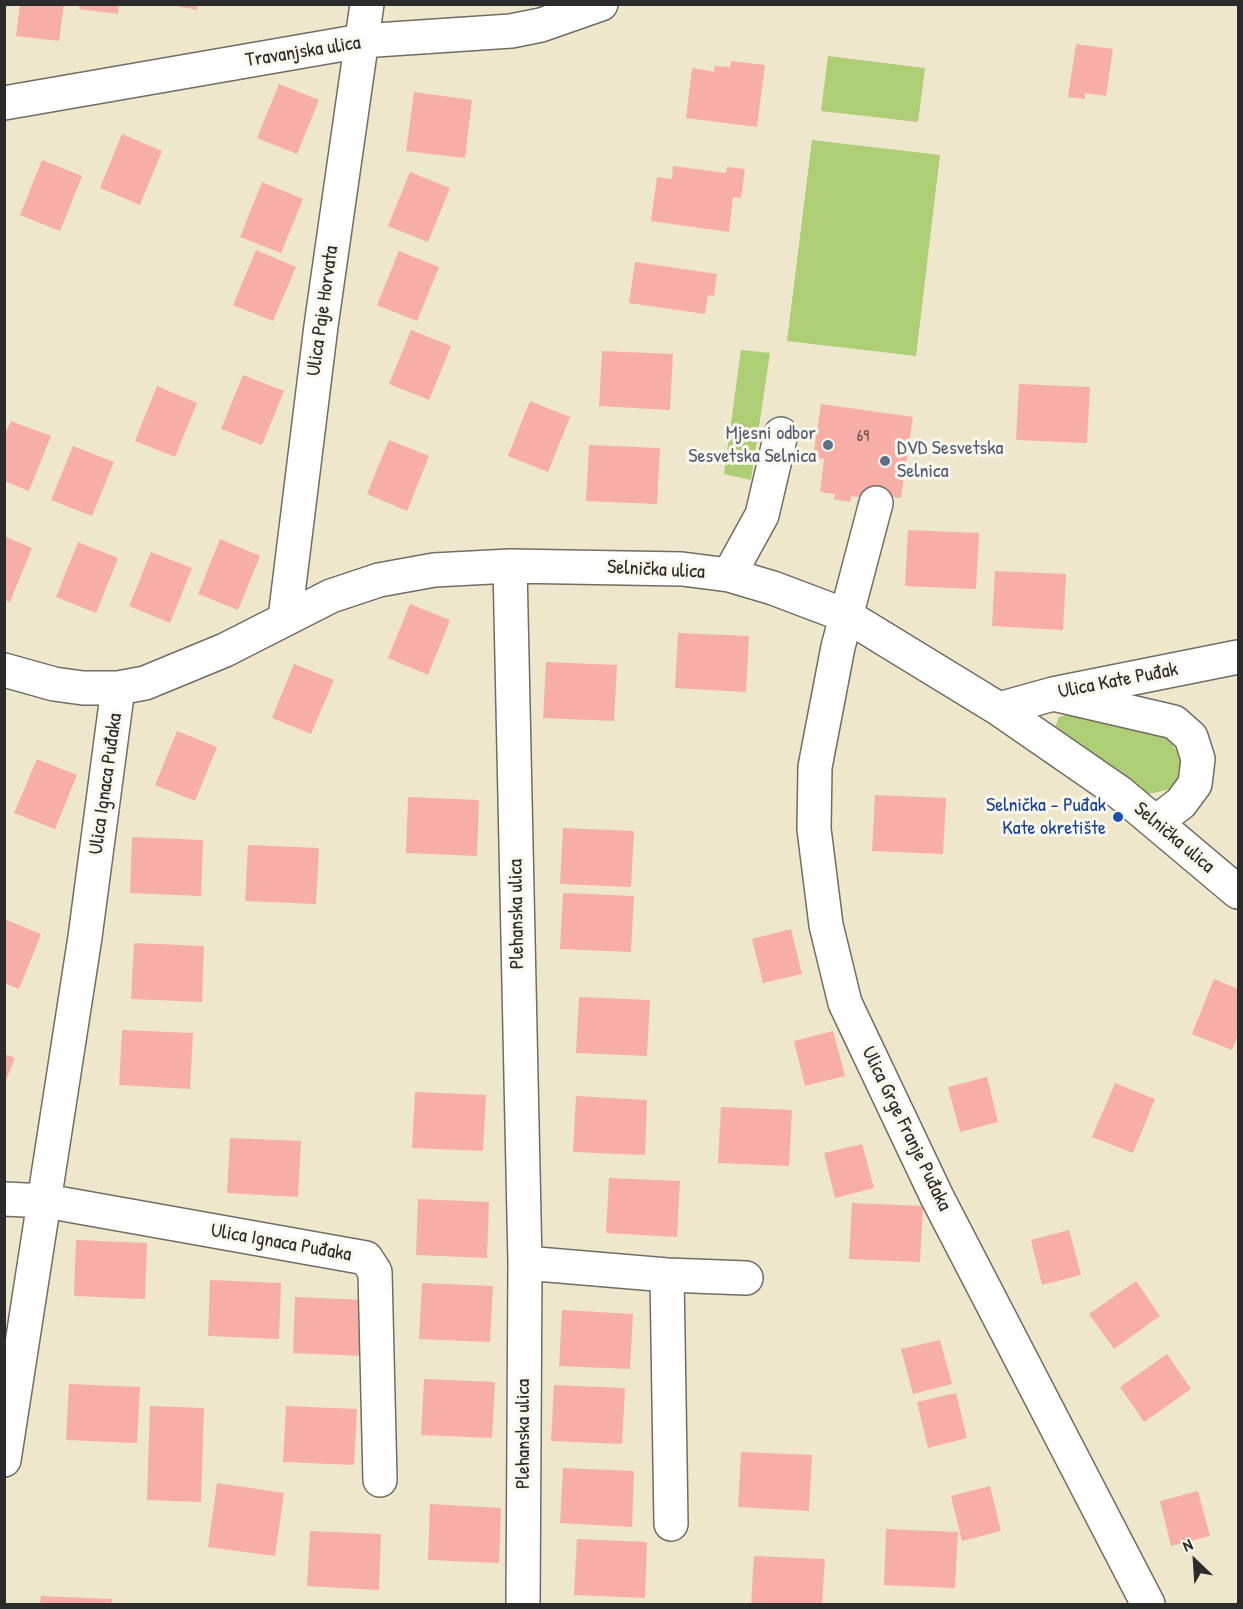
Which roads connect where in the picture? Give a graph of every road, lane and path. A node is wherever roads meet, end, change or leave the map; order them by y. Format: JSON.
{"nodes":[{"id":1,"x":367,"y":4,"type":"edge"},
{"id":2,"x":601,"y":4,"type":"edge"},
{"id":3,"x":361,"y":41,"type":"junction"},
{"id":4,"x":4,"y":103,"type":"edge"},
{"id":5,"x":781,"y":434,"type":"dead end"},
{"id":6,"x":876,"y":503,"type":"dead end"},
{"id":7,"x":510,"y":566,"type":"junction"},
{"id":8,"x":729,"y":575,"type":"junction"},
{"id":9,"x":847,"y":615,"type":"junction"},
{"id":10,"x":285,"y":618,"type":"junction"},
{"id":11,"x":1239,"y":657,"type":"edge"},
{"id":12,"x":4,"y":670,"type":"edge"},
{"id":13,"x":118,"y":688,"type":"junction"},
{"id":14,"x":1053,"y":694,"type":"junction"},
{"id":15,"x":999,"y":709,"type":"junction"},
{"id":16,"x":1156,"y":822,"type":"junction"},
{"id":17,"x":1239,"y":892,"type":"edge"},
{"id":18,"x":4,"y":1199,"type":"edge"},
{"id":19,"x":46,"y":1201,"type":"junction"},
{"id":20,"x":525,"y":1263,"type":"junction"},
{"id":21,"x":667,"y":1275,"type":"junction"},
{"id":22,"x":746,"y":1278,"type":"dead end"},
{"id":23,"x":4,"y":1460,"type":"edge"},
{"id":24,"x":380,"y":1480,"type":"dead end"},
{"id":25,"x":671,"y":1524,"type":"dead end"},
{"id":26,"x":523,"y":1605,"type":"edge"},
{"id":27,"x":1148,"y":1605,"type":"edge"}],
"edges":[{"from":1,"to":3,"type":"street","name":"Ulica Paje Horvata"},
{"from":2,"to":3,"type":"street","name":"Travanjska ulica"},
{"from":3,"to":4,"type":"street","name":"Travanjska ulica"},
{"from":3,"to":10,"type":"street","name":"Ulica Paje Horvata"},
{"from":5,"to":8,"type":"street"},
{"from":6,"to":9,"type":"street","name":"Ulica Grge Franje Puđaka"},
{"from":7,"to":8,"type":"street","name":"Selnička ulica"},
{"from":7,"to":10,"type":"street","name":"Selnička ulica"},
{"from":7,"to":20,"type":"street","name":"Plehanska ulica"},
{"from":8,"to":9,"type":"street","name":"Selnička ulica"},
{"from":9,"to":15,"type":"street","name":"Selnička ulica"},
{"from":9,"to":27,"type":"street","name":"Ulica Grge Franje Puđaka"},
{"from":10,"to":13,"type":"street","name":"Selnička ulica"},
{"from":11,"to":14,"type":"street","name":"Ulica Kate Puđak"},
{"from":12,"to":13,"type":"street","name":"Selnička ulica"},
{"from":13,"to":19,"type":"street","name":"Ulica Ignaca Puđaka"},
{"from":14,"to":15,"type":"street","name":"Ulica Kate Puđak"},
{"from":14,"to":16,"type":"street"},
{"from":15,"to":16,"type":"street","name":"Selnička ulica"},
{"from":16,"to":17,"type":"street","name":"Selnička ulica"},
{"from":18,"to":19,"type":"street"},
{"from":19,"to":23,"type":"street","name":"Ulica Ignaca Puđaka"},
{"from":19,"to":24,"type":"street","name":"Ulica Ignaca Puđaka"},
{"from":20,"to":21,"type":"street"},
{"from":20,"to":26,"type":"street","name":"Plehanska ulica"},
{"from":21,"to":22,"type":"street"},
{"from":21,"to":25,"type":"street"}]}
